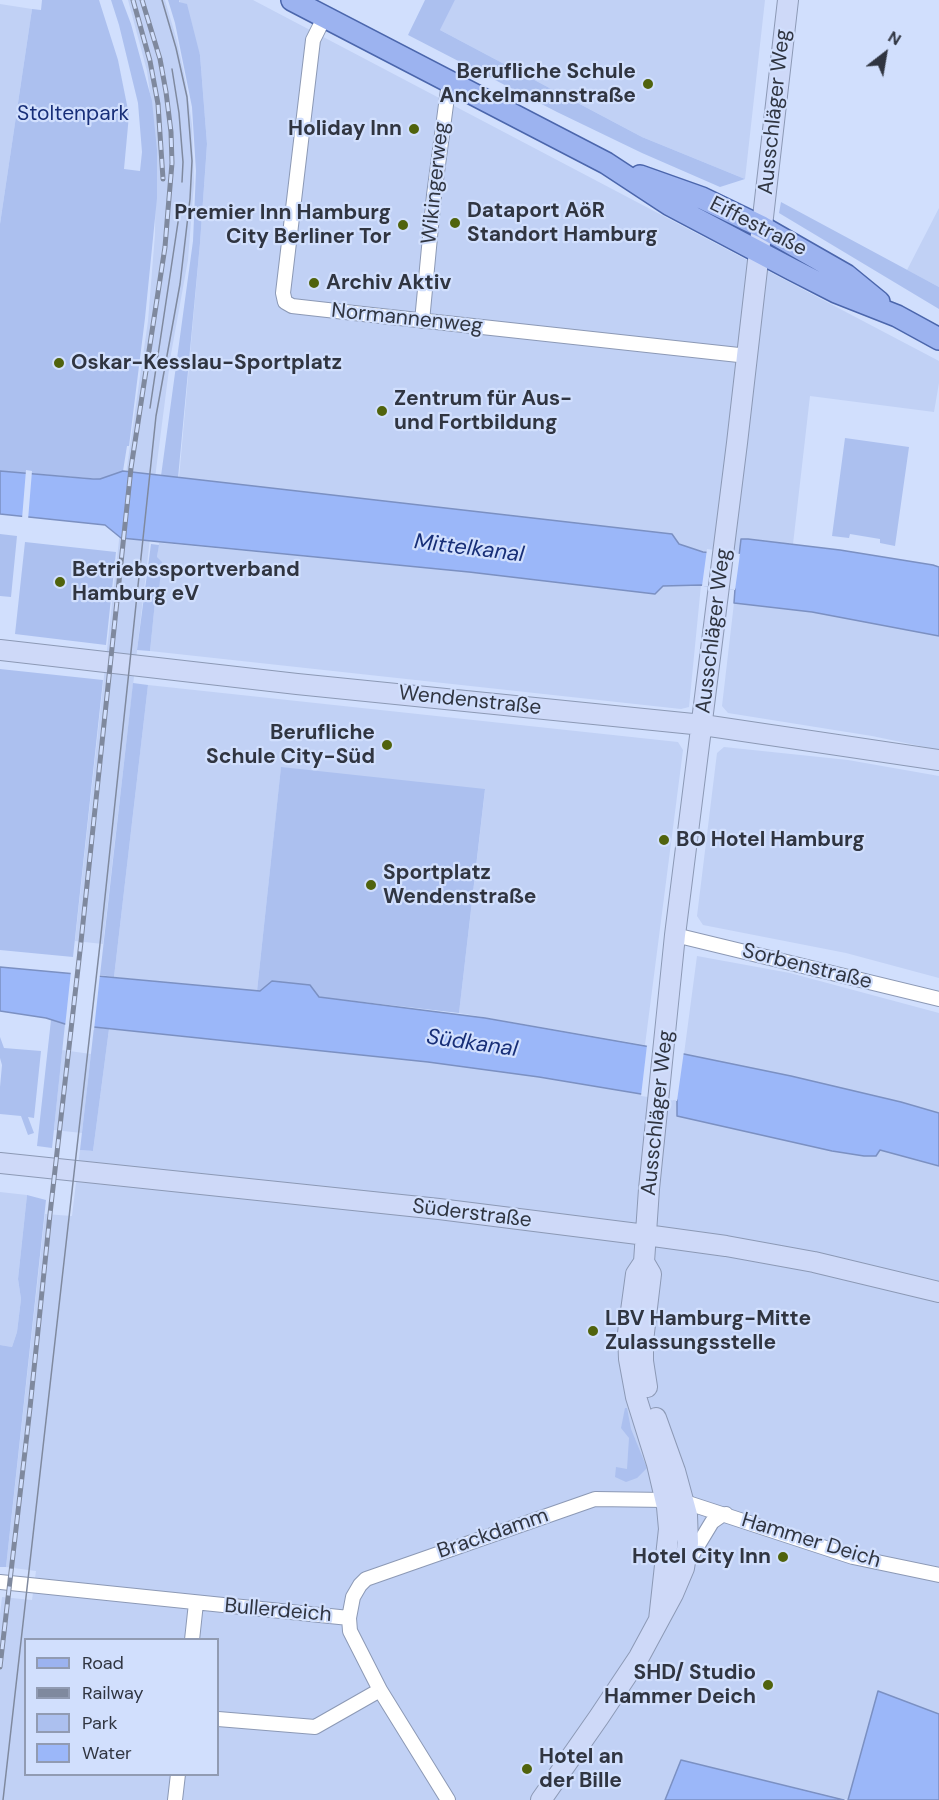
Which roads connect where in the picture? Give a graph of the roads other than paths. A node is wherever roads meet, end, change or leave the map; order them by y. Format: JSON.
{"nodes":[{"id":1,"x":788,"y":0,"type":"edge"},
{"id":2,"x":298,"y":2,"type":"edge"},
{"id":3,"x":325,"y":16,"type":"junction"},
{"id":4,"x":449,"y":82,"type":"junction"},
{"id":5,"x":606,"y":163,"type":"junction"},
{"id":6,"x":762,"y":227,"type":"junction"},
{"id":7,"x":760,"y":252,"type":"junction"},
{"id":8,"x":897,"y":316,"type":"junction"},
{"id":9,"x":422,"y":321,"type":"junction"},
{"id":10,"x":939,"y":339,"type":"edge"},
{"id":11,"x":748,"y":356,"type":"junction"},
{"id":12,"x":0,"y":650,"type":"edge"},
{"id":13,"x":703,"y":725,"type":"junction"},
{"id":14,"x":939,"y":760,"type":"edge"},
{"id":15,"x":675,"y":935,"type":"junction"},
{"id":16,"x":939,"y":999,"type":"edge"},
{"id":17,"x":0,"y":1164,"type":"edge"},
{"id":18,"x":646,"y":1235,"type":"junction"},
{"id":19,"x":939,"y":1292,"type":"edge"},
{"id":20,"x":675,"y":1501,"type":"junction"},
{"id":21,"x":726,"y":1514,"type":"junction"},
{"id":22,"x":684,"y":1568,"type":"junction"},
{"id":23,"x":939,"y":1575,"type":"edge"},
{"id":24,"x":0,"y":1582,"type":"edge"},
{"id":25,"x":196,"y":1603,"type":"junction"},
{"id":26,"x":350,"y":1618,"type":"junction"},
{"id":27,"x":659,"y":1620,"type":"junction"},
{"id":28,"x":192,"y":1638,"type":"edge"},
{"id":29,"x":380,"y":1690,"type":"junction"},
{"id":30,"x":219,"y":1719,"type":"edge"},
{"id":31,"x":178,"y":1776,"type":"edge"},
{"id":32,"x":175,"y":1800,"type":"edge"},
{"id":33,"x":448,"y":1800,"type":"edge"},
{"id":34,"x":541,"y":1800,"type":"edge"}],
"edges":[{"from":1,"to":6,"type":"street","name":"Ausschläger Weg"},
{"from":2,"to":3,"type":"main road","name":"Eiffestraße"},
{"from":3,"to":4,"type":"main road","name":"Eiffestraße"},
{"from":3,"to":9,"type":"street","name":"Normannenweg"},
{"from":4,"to":5,"type":"main road","name":"Eiffestraße"},
{"from":4,"to":9,"type":"street","name":"Wikingerweg"},
{"from":5,"to":6,"type":"main road","name":"Eiffestraße"},
{"from":5,"to":7,"type":"main road","name":"Eiffestraße"},
{"from":6,"to":7,"type":"street","name":"Ausschläger Weg"},
{"from":6,"to":8,"type":"main road","name":"Eiffestraße"},
{"from":7,"to":8,"type":"main road","name":"Eiffestraße"},
{"from":7,"to":11,"type":"street","name":"Ausschläger Weg"},
{"from":8,"to":10,"type":"main road","name":"Eiffestraße"},
{"from":9,"to":11,"type":"street","name":"Normannenweg"},
{"from":11,"to":13,"type":"street","name":"Ausschläger Weg"},
{"from":12,"to":13,"type":"street","name":"Wendenstraße"},
{"from":13,"to":14,"type":"street","name":"Wendenstraße"},
{"from":13,"to":15,"type":"street","name":"Ausschläger Weg"},
{"from":15,"to":16,"type":"street","name":"Sorbenstraße"},
{"from":15,"to":18,"type":"street","name":"Ausschläger Weg"},
{"from":17,"to":18,"type":"street","name":"Süderstraße"},
{"from":18,"to":19,"type":"street","name":"Süderstraße"},
{"from":18,"to":20,"type":"street","name":"Ausschläger Weg"},
{"from":20,"to":21,"type":"street","name":"Hammer Deich"},
{"from":20,"to":22,"type":"street"},
{"from":20,"to":26,"type":"street","name":"Brackdamm"},
{"from":20,"to":27,"type":"street"},
{"from":21,"to":22,"type":"street"},
{"from":21,"to":23,"type":"street","name":"Hammer Deich"},
{"from":22,"to":27,"type":"street"},
{"from":24,"to":25,"type":"street","name":"Bullerdeich"},
{"from":25,"to":26,"type":"street","name":"Bullerdeich"},
{"from":25,"to":28,"type":"street"},
{"from":26,"to":29,"type":"street","name":"Bullerdeich"},
{"from":27,"to":34,"type":"street"},
{"from":29,"to":30,"type":"street"},
{"from":29,"to":33,"type":"street","name":"Bullerdeich"},
{"from":31,"to":32,"type":"street"}]}
